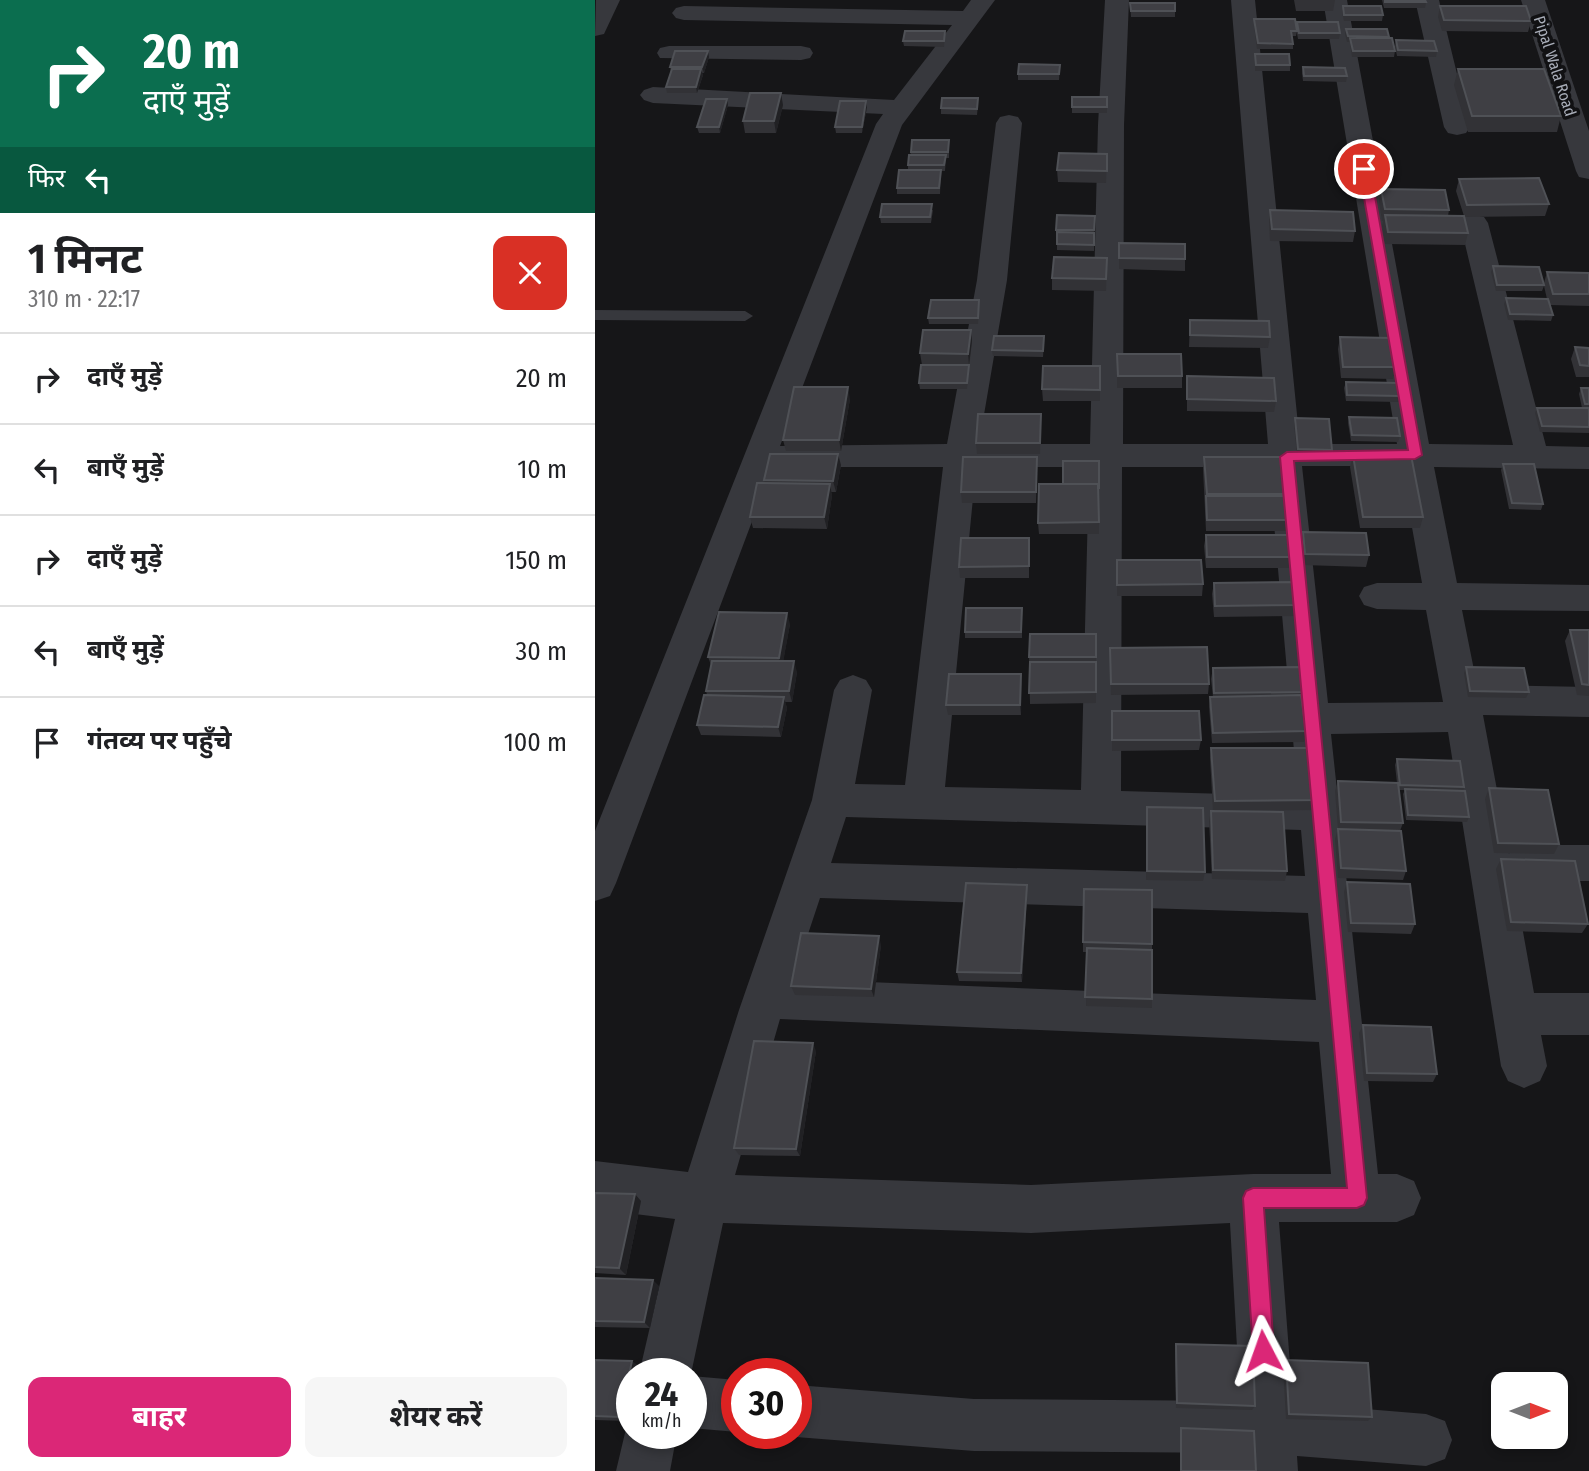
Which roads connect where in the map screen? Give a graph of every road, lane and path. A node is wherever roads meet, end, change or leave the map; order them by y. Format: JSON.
{"nodes":[{"id":1,"x":608,"y":0,"type":"edge"},
{"id":2,"x":1117,"y":0,"type":"edge"},
{"id":3,"x":1243,"y":0,"type":"edge"},
{"id":4,"x":1335,"y":0,"type":"edge"},
{"id":5,"x":1427,"y":0,"type":"edge"},
{"id":6,"x":1533,"y":0,"type":"edge"},
{"id":7,"x":686,"y":7,"type":"edge"},
{"id":8,"x":976,"y":9,"type":"edge"},
{"id":9,"x":595,"y":29,"type":"edge"},
{"id":10,"x":669,"y":53,"type":"junction"},
{"id":11,"x":801,"y":53,"type":"dead end"},
{"id":12,"x":902,"y":107,"type":"junction"},
{"id":13,"x":1009,"y":123,"type":"dead end"},
{"id":14,"x":1457,"y":127,"type":"dead end"},
{"id":15,"x":1589,"y":172,"type":"edge"},
{"id":16,"x":1474,"y":223,"type":"edge"},
{"id":17,"x":595,"y":315,"type":"edge"},
{"id":18,"x":745,"y":316,"type":"dead end"},
{"id":19,"x":1415,"y":455,"type":"junction"},
{"id":20,"x":761,"y":456,"type":"junction"},
{"id":21,"x":961,"y":456,"type":"junction"},
{"id":22,"x":1106,"y":456,"type":"junction"},
{"id":23,"x":1287,"y":457,"type":"junction"},
{"id":24,"x":1532,"y":457,"type":"junction"},
{"id":25,"x":1589,"y":457,"type":"edge"},
{"id":26,"x":1377,"y":596,"type":"dead end"},
{"id":27,"x":1442,"y":596,"type":"junction"},
{"id":28,"x":1589,"y":598,"type":"edge"},
{"id":29,"x":853,"y":691,"type":"dead end"},
{"id":30,"x":1589,"y":702,"type":"edge"},
{"id":31,"x":1464,"y":708,"type":"junction"},
{"id":32,"x":1311,"y":719,"type":"junction"},
{"id":33,"x":832,"y":800,"type":"junction"},
{"id":34,"x":923,"y":803,"type":"junction"},
{"id":35,"x":1101,"y":807,"type":"junction"},
{"id":36,"x":1320,"y":814,"type":"junction"},
{"id":37,"x":1490,"y":863,"type":"junction"},
{"id":38,"x":1589,"y":863,"type":"edge"},
{"id":39,"x":805,"y":880,"type":"junction"},
{"id":40,"x":595,"y":883,"type":"edge"},
{"id":41,"x":1327,"y":895,"type":"junction"},
{"id":42,"x":766,"y":998,"type":"junction"},
{"id":43,"x":1515,"y":1014,"type":"junction"},
{"id":44,"x":1589,"y":1014,"type":"edge"},
{"id":45,"x":1340,"y":1022,"type":"junction"},
{"id":46,"x":1524,"y":1066,"type":"dead end"},
{"id":47,"x":595,"y":1185,"type":"edge"},
{"id":48,"x":704,"y":1198,"type":"junction"},
{"id":49,"x":1253,"y":1198,"type":"junction"},
{"id":50,"x":669,"y":1358,"type":"edge"},
{"id":51,"x":812,"y":1412,"type":"edge"},
{"id":52,"x":1426,"y":1440,"type":"dead end"},
{"id":53,"x":648,"y":1449,"type":"edge"},
{"id":54,"x":1270,"y":1449,"type":"edge"},
{"id":55,"x":643,"y":1471,"type":"edge"}],
"edges":[{"from":1,"to":9,"type":"street"},
{"from":2,"to":22,"type":"street"},
{"from":3,"to":23,"type":"street"},
{"from":4,"to":19,"type":"street"},
{"from":5,"to":14,"type":"street"},
{"from":6,"to":15,"type":"street","name":"Pipal Wala Road"},
{"from":7,"to":8,"type":"street"},
{"from":7,"to":10,"type":"street"},
{"from":8,"to":12,"type":"street"},
{"from":10,"to":11,"type":"street"},
{"from":10,"to":12,"type":"street"},
{"from":12,"to":20,"type":"street"},
{"from":13,"to":21,"type":"street"},
{"from":16,"to":24,"type":"street"},
{"from":17,"to":18,"type":"lane"},
{"from":19,"to":23,"type":"street"},
{"from":19,"to":24,"type":"street"},
{"from":19,"to":27,"type":"street"},
{"from":20,"to":21,"type":"street"},
{"from":20,"to":40,"type":"street"},
{"from":21,"to":22,"type":"street"},
{"from":21,"to":34,"type":"street"},
{"from":22,"to":23,"type":"street"},
{"from":22,"to":35,"type":"street"},
{"from":23,"to":32,"type":"street"},
{"from":24,"to":25,"type":"street"},
{"from":26,"to":27,"type":"street"},
{"from":27,"to":28,"type":"street"},
{"from":27,"to":31,"type":"street"},
{"from":29,"to":33,"type":"street"},
{"from":30,"to":31,"type":"street"},
{"from":31,"to":32,"type":"street"},
{"from":31,"to":37,"type":"street"},
{"from":32,"to":36,"type":"street"},
{"from":33,"to":34,"type":"street"},
{"from":33,"to":39,"type":"street"},
{"from":34,"to":35,"type":"street"},
{"from":35,"to":36,"type":"street"},
{"from":36,"to":41,"type":"street"},
{"from":37,"to":38,"type":"street"},
{"from":37,"to":43,"type":"street"},
{"from":39,"to":41,"type":"street"},
{"from":39,"to":42,"type":"street"},
{"from":41,"to":45,"type":"street"},
{"from":42,"to":45,"type":"street"},
{"from":42,"to":48,"type":"street"},
{"from":43,"to":44,"type":"street"},
{"from":43,"to":46,"type":"street"},
{"from":45,"to":49,"type":"street"},
{"from":47,"to":48,"type":"street"},
{"from":48,"to":49,"type":"street"},
{"from":48,"to":50,"type":"street"},
{"from":49,"to":54,"type":"street"},
{"from":51,"to":54,"type":"street"},
{"from":52,"to":54,"type":"street"},
{"from":53,"to":55,"type":"street"}]}
